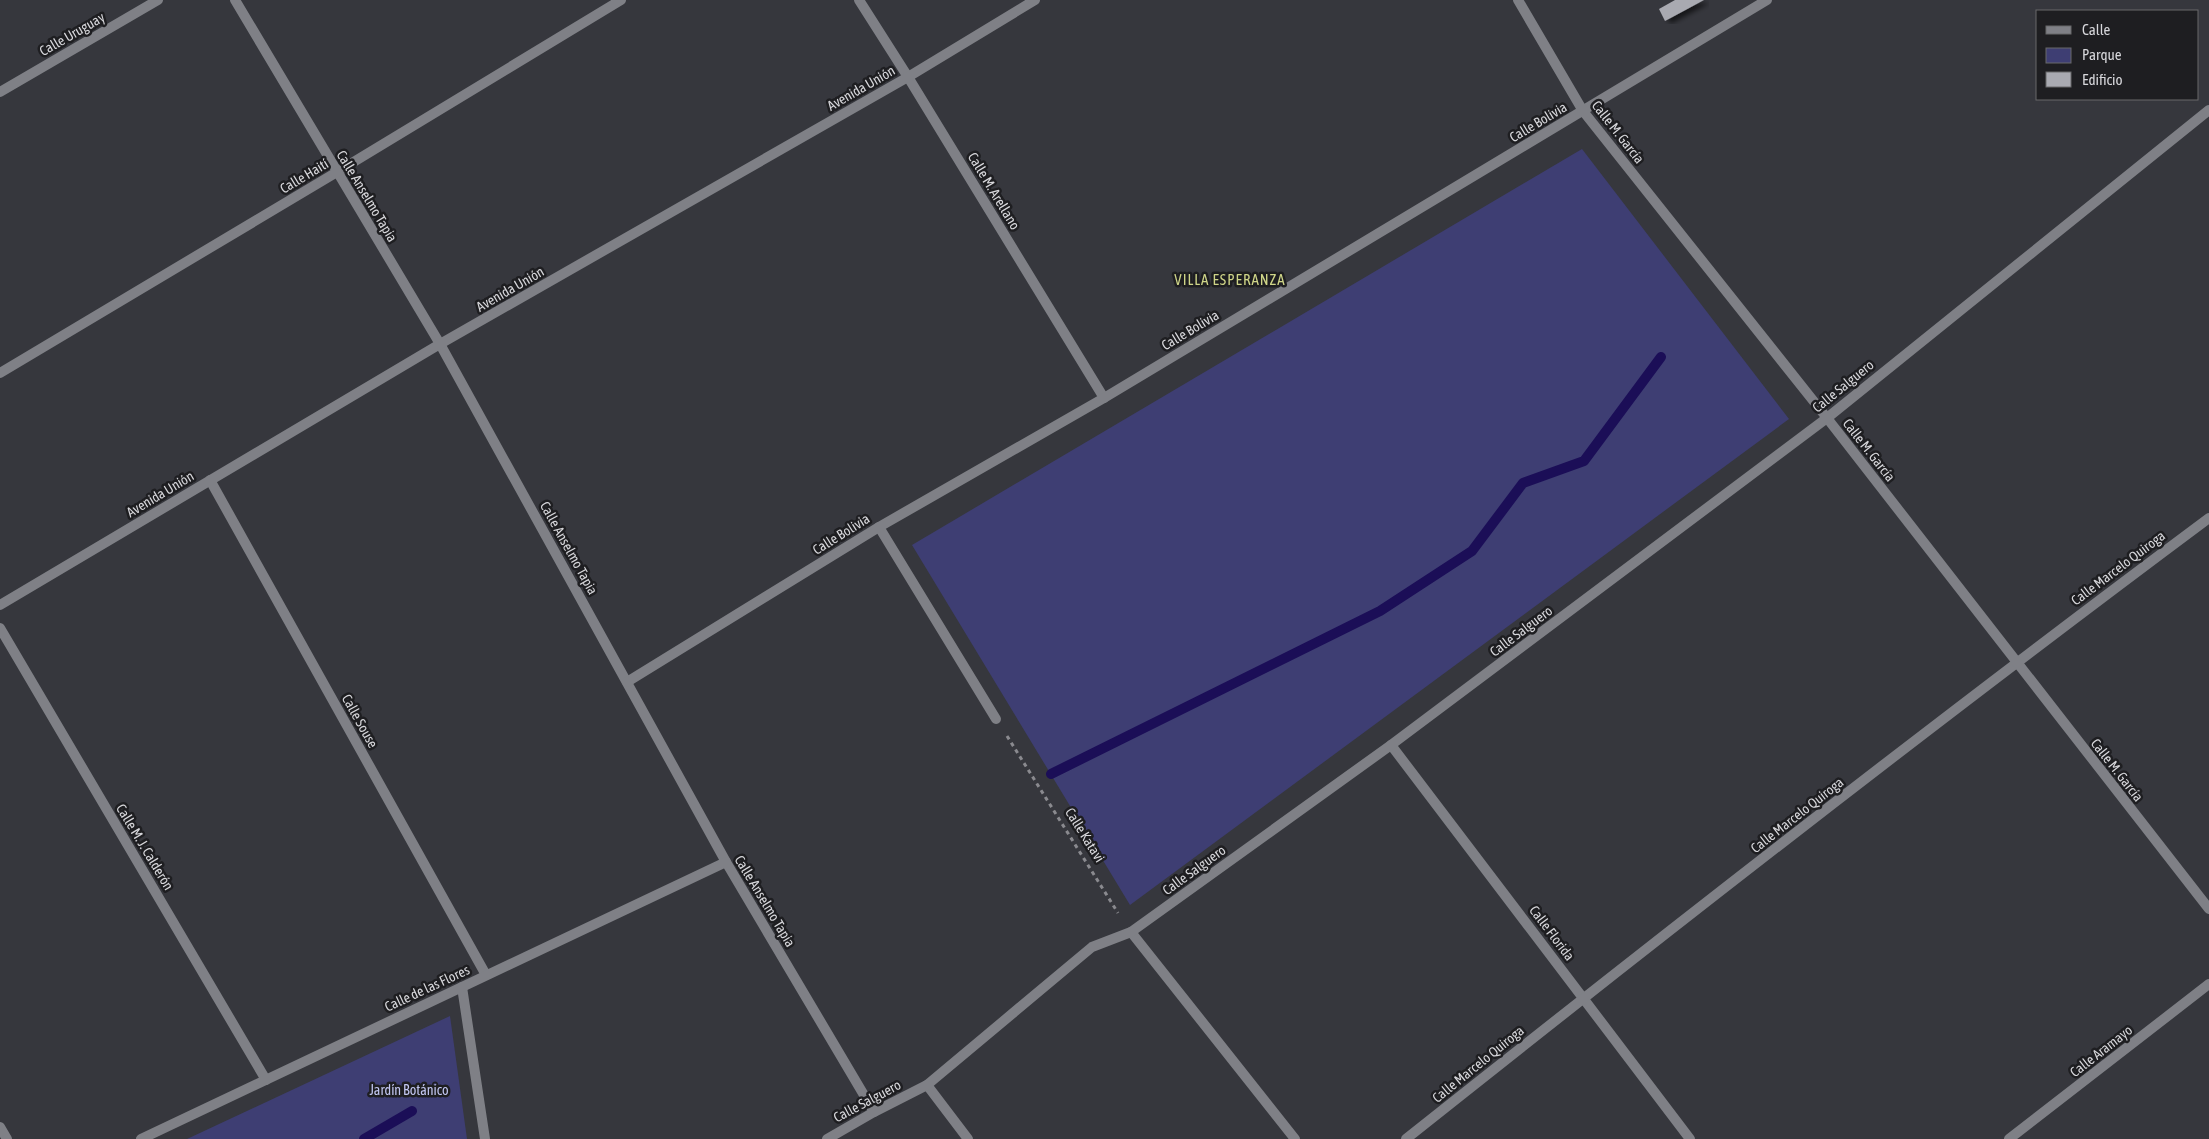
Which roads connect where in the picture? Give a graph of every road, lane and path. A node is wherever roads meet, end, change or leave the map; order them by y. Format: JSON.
{"nodes":[{"id":1,"x":158,"y":0,"type":"edge"},
{"id":2,"x":234,"y":0,"type":"edge"},
{"id":3,"x":621,"y":0,"type":"edge"},
{"id":4,"x":858,"y":0,"type":"edge"},
{"id":5,"x":1035,"y":0,"type":"edge"},
{"id":6,"x":1518,"y":0,"type":"edge"},
{"id":7,"x":1767,"y":0,"type":"edge"},
{"id":8,"x":908,"y":77,"type":"junction"},
{"id":9,"x":0,"y":92,"type":"edge"},
{"id":10,"x":2209,"y":110,"type":"edge"},
{"id":11,"x":1583,"y":111,"type":"junction"},
{"id":12,"x":337,"y":172,"type":"junction"},
{"id":13,"x":440,"y":344,"type":"junction"},
{"id":14,"x":0,"y":373,"type":"edge"},
{"id":15,"x":1104,"y":398,"type":"junction"},
{"id":16,"x":1827,"y":418,"type":"junction"},
{"id":17,"x":210,"y":480,"type":"junction"},
{"id":18,"x":2209,"y":518,"type":"edge"},
{"id":19,"x":879,"y":527,"type":"junction"},
{"id":20,"x":0,"y":605,"type":"edge"},
{"id":21,"x":0,"y":628,"type":"edge"},
{"id":22,"x":2015,"y":662,"type":"junction"},
{"id":23,"x":627,"y":682,"type":"junction"},
{"id":24,"x":996,"y":719,"type":"joint"},
{"id":25,"x":1391,"y":745,"type":"junction"},
{"id":26,"x":726,"y":862,"type":"junction"},
{"id":27,"x":2209,"y":909,"type":"edge"},
{"id":28,"x":1131,"y":932,"type":"junction"},
{"id":29,"x":486,"y":975,"type":"junction"},
{"id":30,"x":2209,"y":984,"type":"edge"},
{"id":31,"x":462,"y":987,"type":"junction"},
{"id":32,"x":1584,"y":997,"type":"junction"},
{"id":33,"x":266,"y":1080,"type":"junction"},
{"id":34,"x":927,"y":1085,"type":"junction"},
{"id":35,"x":874,"y":1112,"type":"junction"},
{"id":36,"x":0,"y":1127,"type":"edge"},
{"id":37,"x":7,"y":1139,"type":"edge"},
{"id":38,"x":140,"y":1139,"type":"edge"},
{"id":39,"x":485,"y":1139,"type":"edge"},
{"id":40,"x":827,"y":1139,"type":"edge"},
{"id":41,"x":968,"y":1139,"type":"edge"},
{"id":42,"x":1295,"y":1139,"type":"edge"},
{"id":43,"x":1406,"y":1139,"type":"edge"},
{"id":44,"x":1690,"y":1139,"type":"edge"},
{"id":45,"x":2009,"y":1139,"type":"edge"}],
"edges":[{"from":1,"to":9,"type":"street","name":"Calle Uruguay"},
{"from":2,"to":12,"type":"street","name":"Calle Anselmo Tapia"},
{"from":3,"to":12,"type":"street","name":"Calle Haití"},
{"from":4,"to":8,"type":"street","name":"Calle M. Arellano"},
{"from":5,"to":8,"type":"street","name":"Avenida Unión"},
{"from":6,"to":11,"type":"street","name":"Calle M. García"},
{"from":7,"to":11,"type":"street","name":"Calle Bolivia"},
{"from":8,"to":13,"type":"street","name":"Avenida Unión"},
{"from":8,"to":15,"type":"street","name":"Calle M. Arellano"},
{"from":10,"to":16,"type":"street","name":"Calle Salguero"},
{"from":11,"to":15,"type":"street","name":"Calle Bolivia"},
{"from":11,"to":16,"type":"street","name":"Calle M. García"},
{"from":12,"to":13,"type":"street","name":"Calle Anselmo Tapia"},
{"from":12,"to":14,"type":"street","name":"Calle Haití"},
{"from":13,"to":17,"type":"street","name":"Avenida Unión"},
{"from":13,"to":23,"type":"street","name":"Calle Anselmo Tapia"},
{"from":15,"to":19,"type":"street","name":"Calle Bolivia"},
{"from":16,"to":22,"type":"street","name":"Calle M. García"},
{"from":16,"to":25,"type":"street","name":"Calle Salguero"},
{"from":17,"to":20,"type":"street","name":"Avenida Unión"},
{"from":17,"to":29,"type":"street","name":"Calle Souse"},
{"from":18,"to":22,"type":"street","name":"Calle Marcelo Quiroga"},
{"from":19,"to":23,"type":"street","name":"Calle Bolivia"},
{"from":19,"to":24,"type":"street"},
{"from":21,"to":33,"type":"street","name":"Calle M. J. Calderón"},
{"from":22,"to":27,"type":"street","name":"Calle M. García"},
{"from":22,"to":32,"type":"street","name":"Calle Marcelo Quiroga"},
{"from":23,"to":26,"type":"street","name":"Calle Anselmo Tapia"},
{"from":24,"to":28,"type":"path","name":"Calle Katavi"},
{"from":25,"to":28,"type":"street","name":"Calle Salguero"},
{"from":25,"to":32,"type":"street","name":"Calle Florida"},
{"from":26,"to":29,"type":"street","name":"Calle de las Flores"},
{"from":26,"to":35,"type":"street","name":"Calle Anselmo Tapia"},
{"from":28,"to":34,"type":"street","name":"Calle Salguero"},
{"from":28,"to":42,"type":"street"},
{"from":29,"to":31,"type":"street","name":"Calle de las Flores"},
{"from":30,"to":45,"type":"street","name":"Calle Aramayo"},
{"from":31,"to":33,"type":"street","name":"Calle de las Flores"},
{"from":31,"to":39,"type":"street"},
{"from":32,"to":43,"type":"street","name":"Calle Marcelo Quiroga"},
{"from":32,"to":44,"type":"street","name":"Calle Florida"},
{"from":33,"to":38,"type":"street","name":"Calle de las Flores"},
{"from":34,"to":35,"type":"street","name":"Calle Salguero"},
{"from":34,"to":41,"type":"street"},
{"from":35,"to":40,"type":"street","name":"Calle Salguero"},
{"from":36,"to":37,"type":"street"}]}
